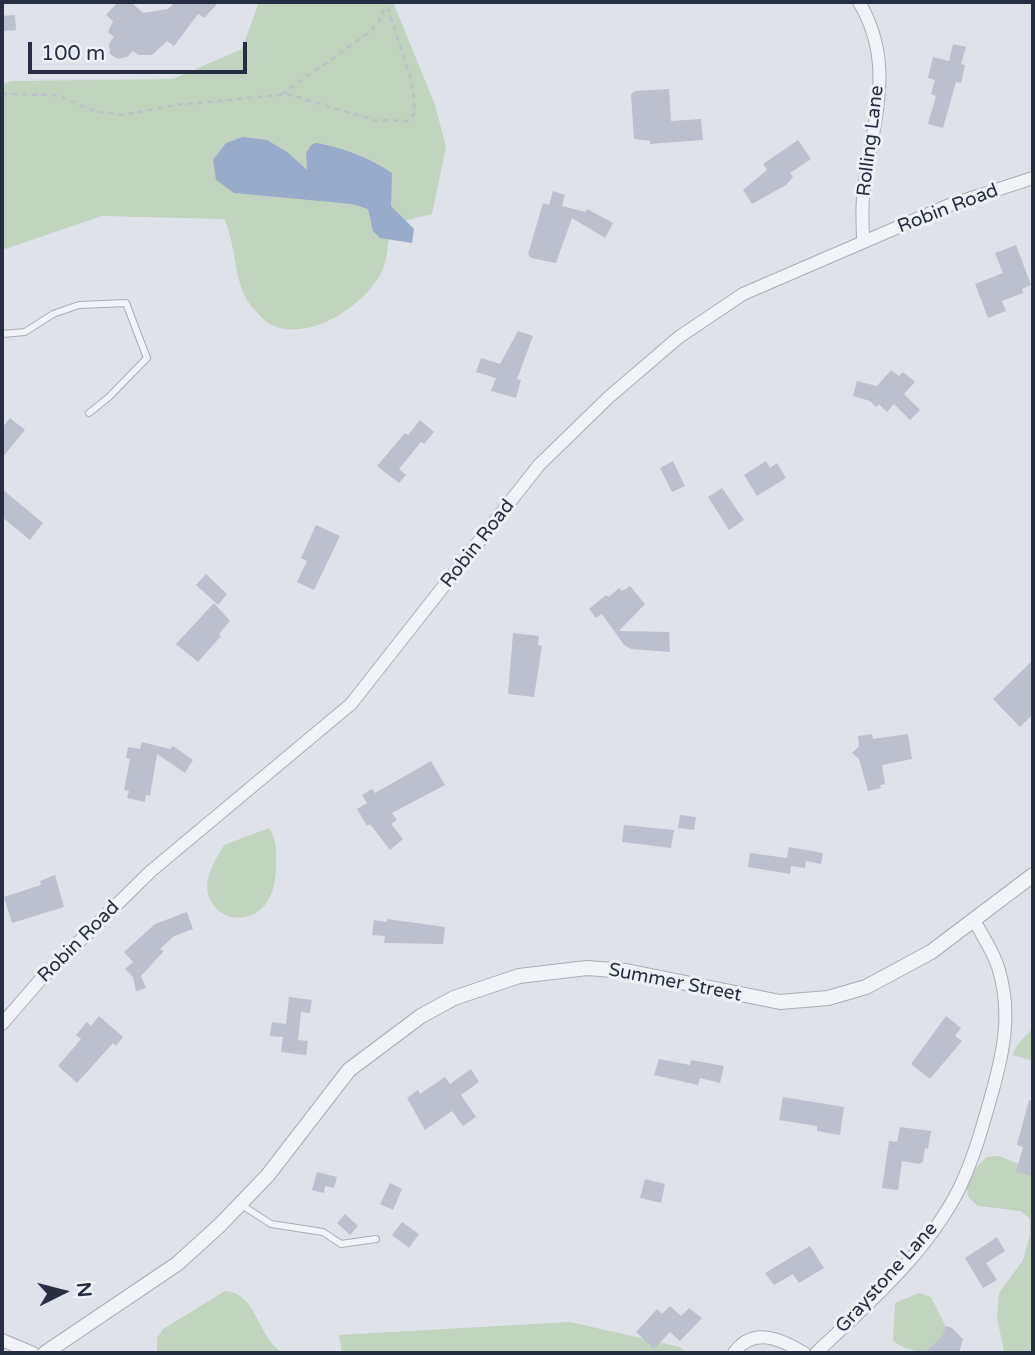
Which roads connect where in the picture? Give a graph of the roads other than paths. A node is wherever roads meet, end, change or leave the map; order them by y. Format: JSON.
{"nodes":[{"id":1,"x":859,"y":2,"type":"edge"},
{"id":2,"x":1033,"y":178,"type":"edge"},
{"id":3,"x":863,"y":243,"type":"junction"},
{"id":4,"x":2,"y":334,"type":"edge"},
{"id":5,"x":89,"y":413,"type":"dead end"},
{"id":6,"x":1033,"y":875,"type":"edge"},
{"id":7,"x":974,"y":920,"type":"junction"},
{"id":8,"x":2,"y":1024,"type":"edge"},
{"id":9,"x":240,"y":1204,"type":"junction"},
{"id":10,"x":376,"y":1239,"type":"dead end"},
{"id":11,"x":2,"y":1340,"type":"edge"},
{"id":12,"x":33,"y":1353,"type":"edge"},
{"id":13,"x":45,"y":1353,"type":"edge"},
{"id":14,"x":734,"y":1353,"type":"edge"},
{"id":15,"x":804,"y":1353,"type":"edge"},
{"id":16,"x":816,"y":1353,"type":"edge"}],
"edges":[{"from":1,"to":3,"type":"street","name":"Rolling Lane"},
{"from":2,"to":3,"type":"street","name":"Robin Road"},
{"from":3,"to":8,"type":"street","name":"Robin Road"},
{"from":4,"to":5,"type":"lane"},
{"from":6,"to":7,"type":"street","name":"Summer Street"},
{"from":7,"to":9,"type":"street","name":"Summer Street"},
{"from":7,"to":16,"type":"street","name":"Graystone Lane"},
{"from":9,"to":10,"type":"lane"},
{"from":9,"to":13,"type":"street","name":"Summer Street"},
{"from":11,"to":12,"type":"street"},
{"from":14,"to":15,"type":"street"}]}
